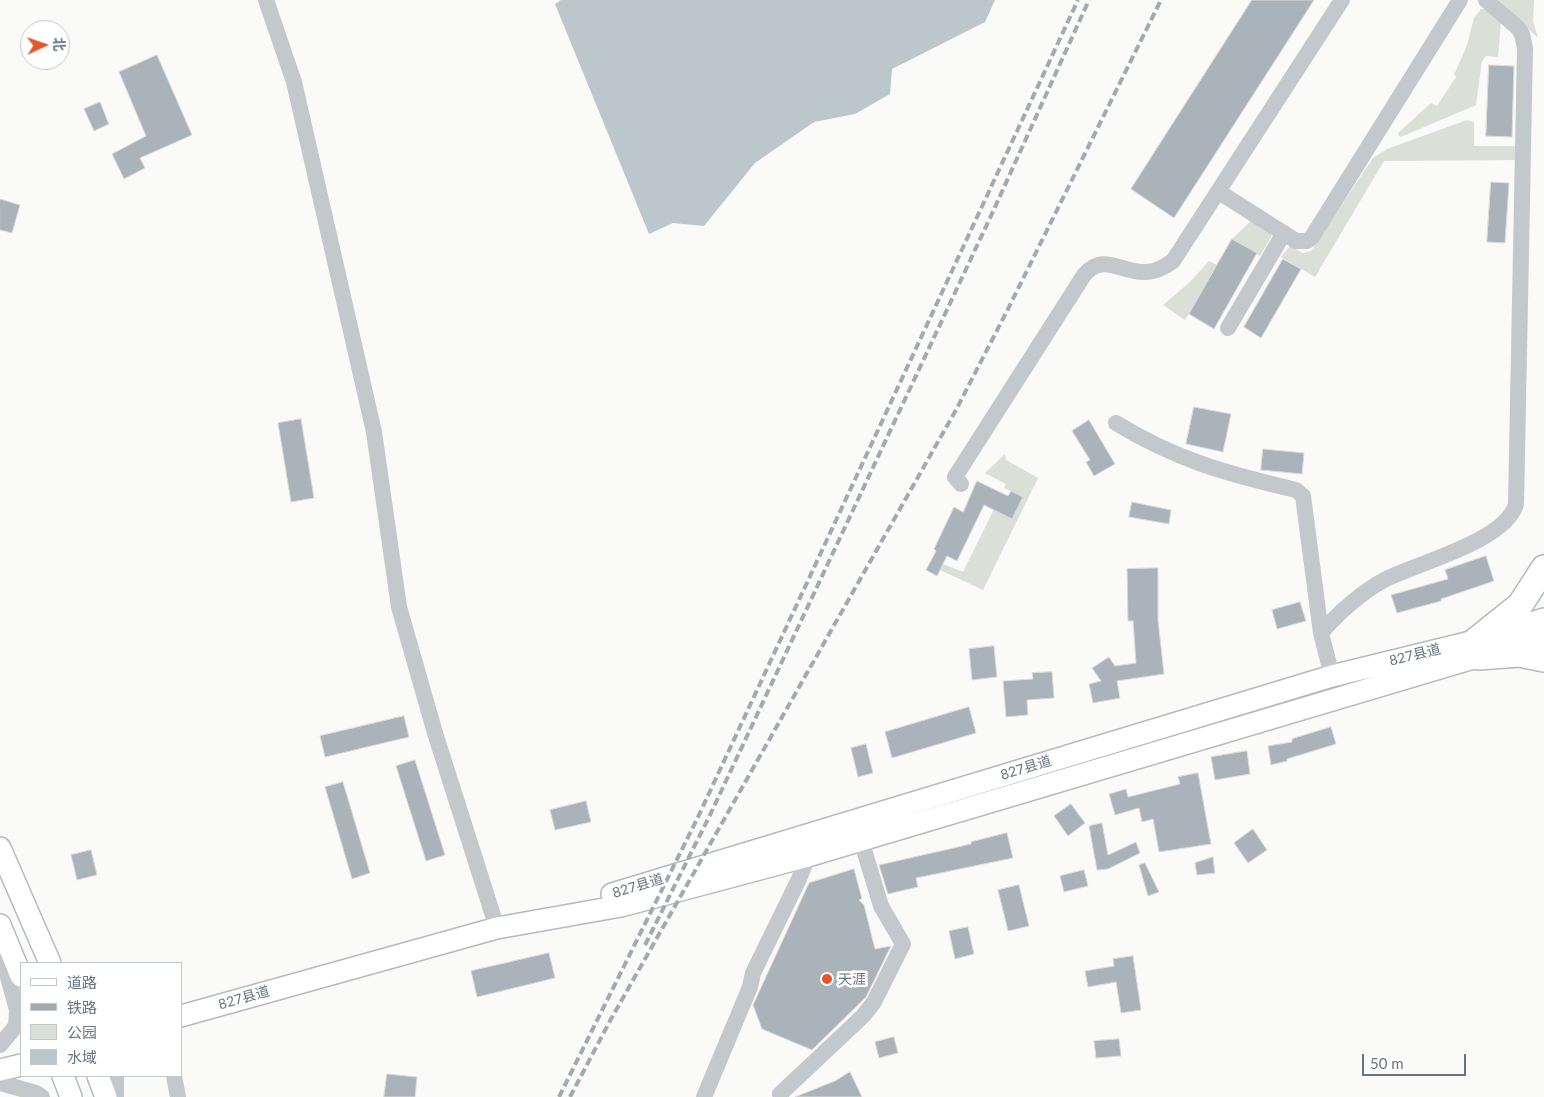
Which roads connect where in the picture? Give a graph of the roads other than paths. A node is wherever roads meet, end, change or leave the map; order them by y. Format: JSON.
{"nodes":[{"id":1,"x":266,"y":0,"type":"edge"},
{"id":2,"x":1342,"y":0,"type":"edge"},
{"id":3,"x":1460,"y":0,"type":"edge"},
{"id":4,"x":1486,"y":0,"type":"edge"},
{"id":5,"x":1219,"y":192,"type":"junction"},
{"id":6,"x":1284,"y":234,"type":"junction"},
{"id":7,"x":1228,"y":328,"type":"dead end"},
{"id":8,"x":1116,"y":423,"type":"dead end"},
{"id":9,"x":961,"y":484,"type":"dead end"},
{"id":10,"x":1544,"y":568,"type":"edge"},
{"id":11,"x":1544,"y":619,"type":"edge"},
{"id":12,"x":1321,"y":633,"type":"junction"},
{"id":13,"x":1544,"y":637,"type":"edge"},
{"id":14,"x":1477,"y":649,"type":"junction"},
{"id":15,"x":1544,"y":659,"type":"edge"},
{"id":16,"x":1332,"y":676,"type":"junction"},
{"id":17,"x":862,"y":840,"type":"junction"},
{"id":18,"x":0,"y":848,"type":"edge"},
{"id":19,"x":808,"y":856,"type":"junction"},
{"id":20,"x":0,"y":925,"type":"edge"},
{"id":21,"x":504,"y":927,"type":"junction"},
{"id":22,"x":0,"y":948,"type":"edge"},
{"id":23,"x":50,"y":960,"type":"edge"},
{"id":24,"x":20,"y":974,"type":"edge"},
{"id":25,"x":182,"y":1016,"type":"edge"},
{"id":26,"x":0,"y":1046,"type":"edge"},
{"id":27,"x":20,"y":1065,"type":"edge"},
{"id":28,"x":0,"y":1070,"type":"edge"},
{"id":29,"x":63,"y":1077,"type":"edge"},
{"id":30,"x":98,"y":1077,"type":"edge"},
{"id":31,"x":116,"y":1077,"type":"edge"},
{"id":32,"x":174,"y":1077,"type":"edge"},
{"id":33,"x":0,"y":1082,"type":"edge"},
{"id":34,"x":42,"y":1097,"type":"edge"},
{"id":35,"x":71,"y":1097,"type":"edge"},
{"id":36,"x":106,"y":1097,"type":"edge"},
{"id":37,"x":116,"y":1097,"type":"edge"},
{"id":38,"x":178,"y":1097,"type":"edge"},
{"id":39,"x":704,"y":1097,"type":"edge"},
{"id":40,"x":781,"y":1097,"type":"edge"}],
"edges":[{"from":1,"to":21,"type":"street"},
{"from":2,"to":5,"type":"street"},
{"from":3,"to":6,"type":"street"},
{"from":4,"to":12,"type":"street"},
{"from":5,"to":6,"type":"street"},
{"from":5,"to":9,"type":"street"},
{"from":6,"to":7,"type":"street"},
{"from":8,"to":12,"type":"street"},
{"from":10,"to":14,"type":"highway"},
{"from":11,"to":14,"type":"main road","name":"827县道"},
{"from":12,"to":16,"type":"street"},
{"from":13,"to":14,"type":"main road","name":"827县道"},
{"from":14,"to":15,"type":"highway"},
{"from":14,"to":16,"type":"main road","name":"827县道"},
{"from":14,"to":17,"type":"main road","name":"827县道"},
{"from":16,"to":21,"type":"main road","name":"827县道"},
{"from":17,"to":19,"type":"main road","name":"827县道"},
{"from":17,"to":40,"type":"street"},
{"from":18,"to":23,"type":"main road"},
{"from":19,"to":21,"type":"main road","name":"827县道"},
{"from":19,"to":39,"type":"street"},
{"from":20,"to":24,"type":"main road"},
{"from":21,"to":25,"type":"main road","name":"827县道"},
{"from":22,"to":26,"type":"street"},
{"from":27,"to":28,"type":"main road"},
{"from":29,"to":35,"type":"main road"},
{"from":30,"to":36,"type":"main road"},
{"from":31,"to":37,"type":"street"},
{"from":32,"to":38,"type":"street"},
{"from":33,"to":34,"type":"street"}]}
